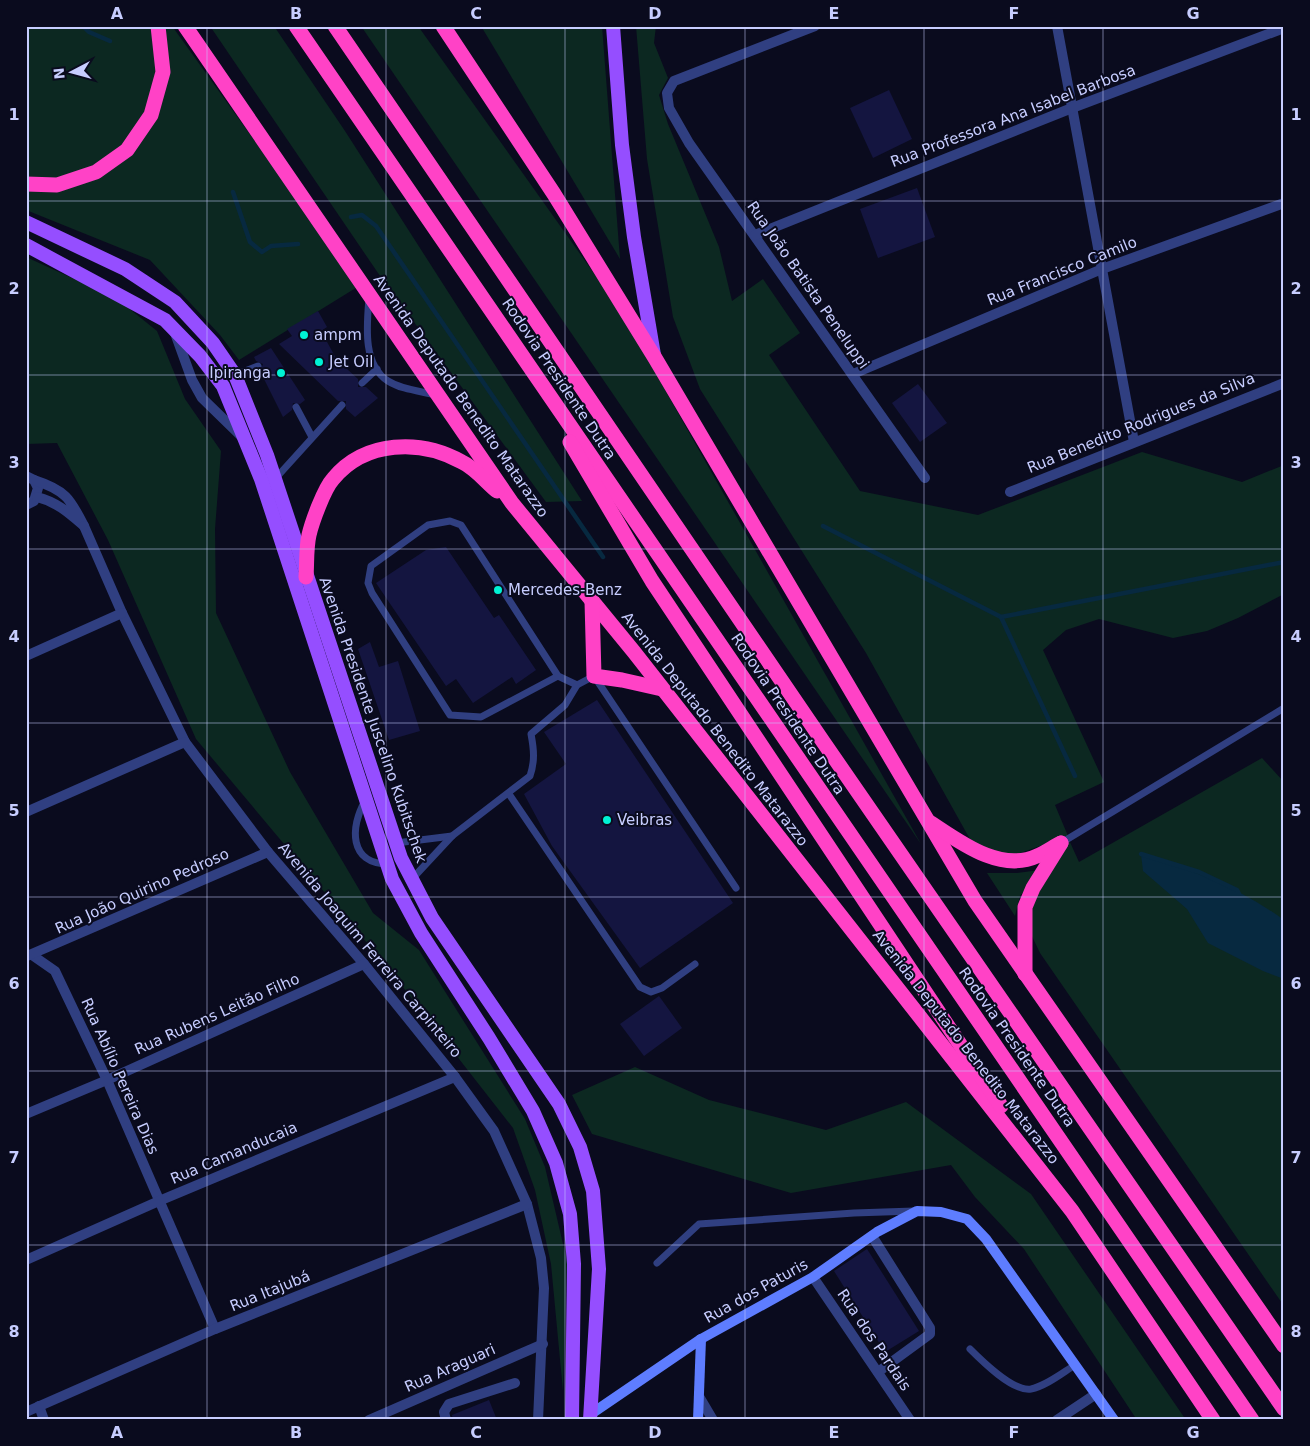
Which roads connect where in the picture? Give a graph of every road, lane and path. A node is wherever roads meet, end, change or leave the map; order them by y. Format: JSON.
{"nodes":[{"id":1,"x":158,"y":26,"type":"edge"},
{"id":2,"x":185,"y":26,"type":"edge"},
{"id":3,"x":296,"y":26,"type":"edge"},
{"id":4,"x":335,"y":26,"type":"edge"},
{"id":5,"x":443,"y":26,"type":"edge"},
{"id":6,"x":613,"y":26,"type":"edge"},
{"id":7,"x":815,"y":26,"type":"edge"},
{"id":8,"x":1057,"y":26,"type":"edge"},
{"id":9,"x":1284,"y":28,"type":"edge"},
{"id":10,"x":1072,"y":108,"type":"junction"},
{"id":11,"x":26,"y":184,"type":"edge"},
{"id":12,"x":1284,"y":203,"type":"edge"},
{"id":13,"x":26,"y":222,"type":"edge"},
{"id":14,"x":755,"y":235,"type":"junction"},
{"id":15,"x":26,"y":246,"type":"edge"},
{"id":16,"x":1102,"y":269,"type":"junction"},
{"id":17,"x":370,"y":295,"type":"junction"},
{"id":18,"x":497,"y":319,"type":"junction"},
{"id":19,"x":174,"y":330,"type":"junction"},
{"id":20,"x":655,"y":358,"type":"junction"},
{"id":21,"x":258,"y":366,"type":"dead end"},
{"id":22,"x":377,"y":369,"type":"junction"},
{"id":23,"x":854,"y":374,"type":"junction"},
{"id":24,"x":235,"y":375,"type":"junction"},
{"id":25,"x":362,"y":383,"type":"dead end"},
{"id":26,"x":1284,"y":383,"type":"edge"},
{"id":27,"x":438,"y":395,"type":"junction"},
{"id":28,"x":342,"y":405,"type":"dead end"},
{"id":29,"x":296,"y":407,"type":"dead end"},
{"id":30,"x":312,"y":437,"type":"junction"},
{"id":31,"x":247,"y":442,"type":"junction"},
{"id":32,"x":1134,"y":442,"type":"junction"},
{"id":33,"x":30,"y":478,"type":"edge"},
{"id":34,"x":925,"y":478,"type":"dead end"},
{"id":35,"x":274,"y":479,"type":"junction"},
{"id":36,"x":1010,"y":492,"type":"dead end"},
{"id":37,"x":37,"y":497,"type":"junction"},
{"id":38,"x":512,"y":503,"type":"junction"},
{"id":39,"x":26,"y":505,"type":"edge"},
{"id":40,"x":84,"y":526,"type":"junction"},
{"id":41,"x":306,"y":577,"type":"junction"},
{"id":42,"x":592,"y":601,"type":"junction"},
{"id":43,"x":122,"y":613,"type":"junction"},
{"id":44,"x":26,"y":656,"type":"edge"},
{"id":45,"x":558,"y":676,"type":"junction"},
{"id":46,"x":594,"y":676,"type":"junction"},
{"id":47,"x":577,"y":685,"type":"junction"},
{"id":48,"x":662,"y":689,"type":"junction"},
{"id":49,"x":1284,"y":708,"type":"edge"},
{"id":50,"x":185,"y":742,"type":"junction"},
{"id":51,"x":509,"y":794,"type":"junction"},
{"id":52,"x":366,"y":801,"type":"junction"},
{"id":53,"x":26,"y":812,"type":"edge"},
{"id":54,"x":926,"y":820,"type":"junction"},
{"id":55,"x":452,"y":836,"type":"junction"},
{"id":56,"x":396,"y":843,"type":"junction"},
{"id":57,"x":1061,"y":843,"type":"junction"},
{"id":58,"x":268,"y":852,"type":"junction"},
{"id":59,"x":401,"y":858,"type":"junction"},
{"id":60,"x":387,"y":864,"type":"junction"},
{"id":61,"x":412,"y":879,"type":"junction"},
{"id":62,"x":736,"y":888,"type":"dead end"},
{"id":63,"x":29,"y":955,"type":"edge"},
{"id":64,"x":364,"y":964,"type":"junction"},
{"id":65,"x":695,"y":964,"type":"dead end"},
{"id":66,"x":1025,"y":974,"type":"junction"},
{"id":67,"x":455,"y":1077,"type":"junction"},
{"id":68,"x":107,"y":1080,"type":"junction"},
{"id":69,"x":26,"y":1114,"type":"edge"},
{"id":70,"x":159,"y":1201,"type":"junction"},
{"id":71,"x":527,"y":1204,"type":"junction"},
{"id":72,"x":917,"y":1211,"type":"junction"},
{"id":73,"x":1072,"y":1211,"type":"junction"},
{"id":74,"x":872,"y":1236,"type":"junction"},
{"id":75,"x":26,"y":1260,"type":"edge"},
{"id":76,"x":657,"y":1263,"type":"dead end"},
{"id":77,"x":813,"y":1276,"type":"junction"},
{"id":78,"x":215,"y":1329,"type":"junction"},
{"id":79,"x":701,"y":1339,"type":"junction"},
{"id":80,"x":542,"y":1344,"type":"junction"},
{"id":81,"x":1284,"y":1346,"type":"edge"},
{"id":82,"x":970,"y":1349,"type":"dead end"},
{"id":83,"x":1075,"y":1365,"type":"junction"},
{"id":84,"x":878,"y":1372,"type":"junction"},
{"id":85,"x":515,"y":1383,"type":"dead end"},
{"id":86,"x":1096,"y":1394,"type":"junction"},
{"id":87,"x":700,"y":1398,"type":"junction"},
{"id":88,"x":39,"y":1406,"type":"junction"},
{"id":89,"x":1284,"y":1409,"type":"edge"},
{"id":90,"x":26,"y":1412,"type":"edge"},
{"id":91,"x":590,"y":1417,"type":"edge"},
{"id":92,"x":44,"y":1420,"type":"edge"},
{"id":93,"x":369,"y":1420,"type":"edge"},
{"id":94,"x":446,"y":1420,"type":"edge"},
{"id":95,"x":538,"y":1420,"type":"edge"},
{"id":96,"x":572,"y":1420,"type":"edge"},
{"id":97,"x":698,"y":1420,"type":"edge"},
{"id":98,"x":713,"y":1420,"type":"edge"},
{"id":99,"x":910,"y":1420,"type":"edge"},
{"id":100,"x":1056,"y":1420,"type":"edge"},
{"id":101,"x":1114,"y":1420,"type":"edge"},
{"id":102,"x":1213,"y":1420,"type":"edge"},
{"id":103,"x":1252,"y":1420,"type":"edge"}],
"edges":[{"from":1,"to":11,"type":"highway"},
{"from":2,"to":17,"type":"highway","name":"Avenida Deputado Benedito Matarazzo"},
{"from":3,"to":18,"type":"highway","name":"Rodovia Presidente Dutra"},
{"from":4,"to":89,"type":"highway","name":"Rodovia Presidente Dutra"},
{"from":5,"to":20,"type":"highway"},
{"from":6,"to":20,"type":"main road"},
{"from":7,"to":14,"type":"street","name":"Rua João Batista Peneluppi"},
{"from":8,"to":10,"type":"street"},
{"from":9,"to":10,"type":"street","name":"Rua Professora Ana Isabel Barbosa"},
{"from":10,"to":14,"type":"street","name":"Rua Professora Ana Isabel Barbosa"},
{"from":10,"to":16,"type":"street"},
{"from":12,"to":16,"type":"street","name":"Rua Francisco Camilo"},
{"from":13,"to":24,"type":"main road","name":"Avenida Presidente Juscelino Kubitschek"},
{"from":14,"to":23,"type":"street","name":"Rua João Batista Peneluppi"},
{"from":15,"to":19,"type":"main road","name":"Avenida Presidente Juscelino Kubitschek"},
{"from":16,"to":23,"type":"street","name":"Rua Francisco Camilo"},
{"from":16,"to":32,"type":"street"},
{"from":17,"to":22,"type":"lane"},
{"from":17,"to":27,"type":"highway","name":"Avenida Deputado Benedito Matarazzo"},
{"from":18,"to":73,"type":"highway"},
{"from":18,"to":103,"type":"highway","name":"Rodovia Presidente Dutra"},
{"from":19,"to":31,"type":"main road","name":"Avenida Presidente Juscelino Kubitschek"},
{"from":19,"to":31,"type":"street"},
{"from":20,"to":54,"type":"highway"},
{"from":21,"to":24,"type":"lane"},
{"from":22,"to":25,"type":"lane"},
{"from":22,"to":27,"type":"lane"},
{"from":23,"to":34,"type":"street","name":"Rua João Batista Peneluppi"},
{"from":24,"to":35,"type":"main road","name":"Avenida Presidente Juscelino Kubitschek"},
{"from":26,"to":32,"type":"street","name":"Rua Benedito Rodrigues da Silva"},
{"from":27,"to":38,"type":"highway","name":"Avenida Deputado Benedito Matarazzo"},
{"from":28,"to":30,"type":"lane"},
{"from":29,"to":30,"type":"lane"},
{"from":30,"to":35,"type":"lane"},
{"from":31,"to":52,"type":"main road","name":"Avenida Presidente Juscelino Kubitschek"},
{"from":32,"to":36,"type":"street","name":"Rua Benedito Rodrigues da Silva"},
{"from":33,"to":37,"type":"street"},
{"from":33,"to":40,"type":"street","name":"Avenida Joaquim Ferreira Carpinteiro"},
{"from":35,"to":41,"type":"main road","name":"Avenida Presidente Juscelino Kubitschek"},
{"from":37,"to":39,"type":"street"},
{"from":37,"to":40,"type":"street","name":"Avenida Joaquim Ferreira Carpinteiro"},
{"from":38,"to":41,"type":"highway"},
{"from":38,"to":42,"type":"highway","name":"Avenida Deputado Benedito Matarazzo"},
{"from":40,"to":43,"type":"street","name":"Avenida Joaquim Ferreira Carpinteiro"},
{"from":41,"to":56,"type":"main road","name":"Avenida Presidente Juscelino Kubitschek"},
{"from":42,"to":46,"type":"highway"},
{"from":42,"to":48,"type":"highway","name":"Avenida Deputado Benedito Matarazzo"},
{"from":43,"to":44,"type":"street"},
{"from":43,"to":50,"type":"street","name":"Avenida Joaquim Ferreira Carpinteiro"},
{"from":45,"to":45,"type":"lane"},
{"from":45,"to":47,"type":"lane"},
{"from":46,"to":47,"type":"lane"},
{"from":46,"to":48,"type":"highway"},
{"from":46,"to":62,"type":"lane"},
{"from":47,"to":51,"type":"lane"},
{"from":48,"to":73,"type":"highway","name":"Avenida Deputado Benedito Matarazzo"},
{"from":49,"to":57,"type":"lane"},
{"from":50,"to":53,"type":"street"},
{"from":50,"to":58,"type":"street","name":"Avenida Joaquim Ferreira Carpinteiro"},
{"from":51,"to":55,"type":"lane"},
{"from":51,"to":65,"type":"lane"},
{"from":52,"to":60,"type":"main road","name":"Avenida Presidente Juscelino Kubitschek"},
{"from":52,"to":60,"type":"lane"},
{"from":54,"to":57,"type":"highway"},
{"from":54,"to":66,"type":"highway"},
{"from":55,"to":56,"type":"lane"},
{"from":55,"to":61,"type":"lane"},
{"from":56,"to":59,"type":"main road","name":"Avenida Presidente Juscelino Kubitschek"},
{"from":57,"to":66,"type":"highway"},
{"from":58,"to":63,"type":"street","name":"Rua João Quirino Pedroso"},
{"from":58,"to":64,"type":"street","name":"Avenida Joaquim Ferreira Carpinteiro"},
{"from":59,"to":60,"type":"lane"},
{"from":59,"to":61,"type":"main road","name":"Avenida Presidente Juscelino Kubitschek"},
{"from":60,"to":96,"type":"main road","name":"Avenida Presidente Juscelino Kubitschek"},
{"from":61,"to":91,"type":"main road","name":"Avenida Presidente Juscelino Kubitschek"},
{"from":63,"to":68,"type":"street","name":"Rua Abílio Pereira Dias"},
{"from":64,"to":67,"type":"street","name":"Avenida Joaquim Ferreira Carpinteiro"},
{"from":64,"to":68,"type":"street","name":"Rua Rubens Leitão Filho"},
{"from":66,"to":81,"type":"highway"},
{"from":67,"to":70,"type":"street","name":"Rua Camanducaia"},
{"from":67,"to":71,"type":"street","name":"Avenida Joaquim Ferreira Carpinteiro"},
{"from":68,"to":69,"type":"street","name":"Rua Rubens Leitão Filho"},
{"from":68,"to":70,"type":"street","name":"Rua Abílio Pereira Dias"},
{"from":70,"to":75,"type":"street","name":"Rua Camanducaia"},
{"from":70,"to":78,"type":"street","name":"Rua Abílio Pereira Dias"},
{"from":71,"to":78,"type":"street","name":"Rua Itajubá"},
{"from":71,"to":80,"type":"street","name":"Avenida Joaquim Ferreira Carpinteiro"},
{"from":72,"to":74,"type":"main road","name":"Rua dos Paturis"},
{"from":72,"to":76,"type":"lane"},
{"from":72,"to":83,"type":"main road"},
{"from":73,"to":102,"type":"highway","name":"Avenida Deputado Benedito Matarazzo"},
{"from":74,"to":77,"type":"main road","name":"Rua dos Paturis"},
{"from":74,"to":84,"type":"street"},
{"from":77,"to":79,"type":"main road","name":"Rua dos Paturis"},
{"from":77,"to":84,"type":"street","name":"Rua dos Pardais"},
{"from":78,"to":88,"type":"street","name":"Rua Itajubá"},
{"from":79,"to":87,"type":"main road"},
{"from":79,"to":91,"type":"main road","name":"Rua dos Paturis"},
{"from":80,"to":93,"type":"street","name":"Rua Araguari"},
{"from":80,"to":95,"type":"street","name":"Avenida Joaquim Ferreira Carpinteiro"},
{"from":82,"to":83,"type":"lane"},
{"from":83,"to":86,"type":"main road"},
{"from":84,"to":99,"type":"street","name":"Rua dos Pardais"},
{"from":85,"to":94,"type":"street"},
{"from":86,"to":100,"type":"street"},
{"from":86,"to":101,"type":"main road"},
{"from":87,"to":97,"type":"main road"},
{"from":87,"to":98,"type":"street"},
{"from":88,"to":90,"type":"street","name":"Rua Itajubá"},
{"from":88,"to":92,"type":"street"}]}
